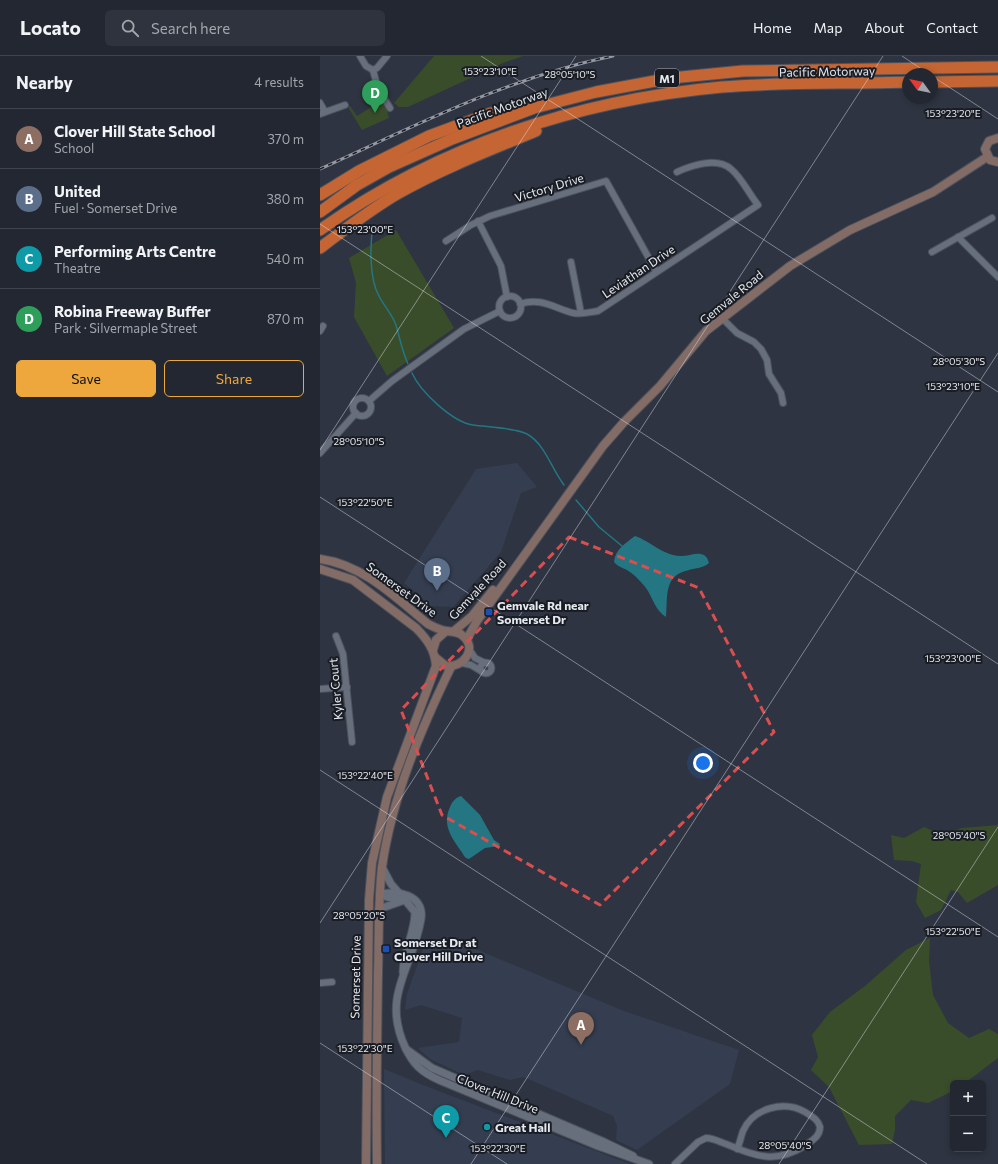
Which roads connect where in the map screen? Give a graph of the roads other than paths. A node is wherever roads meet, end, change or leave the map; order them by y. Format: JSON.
{"nodes":[{"id":1,"x":360,"y":56,"type":"edge"},
{"id":2,"x":387,"y":56,"type":"edge"},
{"id":3,"x":998,"y":66,"type":"edge"},
{"id":4,"x":373,"y":70,"type":"junction"},
{"id":5,"x":998,"y":81,"type":"edge"},
{"id":6,"x":902,"y":82,"type":"edge"},
{"id":7,"x":938,"y":82,"type":"edge"},
{"id":8,"x":320,"y":103,"type":"edge"},
{"id":9,"x":345,"y":105,"type":"dead end"},
{"id":10,"x":390,"y":108,"type":"dead end"},
{"id":11,"x":322,"y":113,"type":"edge"},
{"id":12,"x":506,"y":118,"type":"junction"},
{"id":13,"x":550,"y":119,"type":"junction"},
{"id":14,"x":998,"y":138,"type":"edge"},
{"id":15,"x":987,"y":157,"type":"junction"},
{"id":16,"x":998,"y":163,"type":"edge"},
{"id":17,"x":677,"y":172,"type":"dead end"},
{"id":18,"x":320,"y":195,"type":"edge"},
{"id":19,"x":320,"y":212,"type":"edge"},
{"id":20,"x":992,"y":218,"type":"dead end"},
{"id":21,"x":478,"y":222,"type":"junction"},
{"id":22,"x":320,"y":230,"type":"edge"},
{"id":23,"x":958,"y":237,"type":"junction"},
{"id":24,"x":446,"y":241,"type":"dead end"},
{"id":25,"x":320,"y":248,"type":"edge"},
{"id":26,"x":932,"y":252,"type":"dead end"},
{"id":27,"x":571,"y":262,"type":"dead end"},
{"id":28,"x":656,"y":271,"type":"junction"},
{"id":29,"x":998,"y":277,"type":"edge"},
{"id":30,"x":507,"y":297,"type":"junction"},
{"id":31,"x":520,"y":304,"type":"junction"},
{"id":32,"x":500,"y":311,"type":"junction"},
{"id":33,"x":581,"y":313,"type":"junction"},
{"id":34,"x":722,"y":318,"type":"junction"},
{"id":35,"x":369,"y":401,"type":"junction"},
{"id":36,"x":783,"y":403,"type":"dead end"},
{"id":37,"x":356,"y":413,"type":"junction"},
{"id":38,"x":320,"y":453,"type":"edge"},
{"id":39,"x":320,"y":559,"type":"edge"},
{"id":40,"x":518,"y":563,"type":"junction"},
{"id":41,"x":320,"y":569,"type":"edge"},
{"id":42,"x":450,"y":631,"type":"junction"},
{"id":43,"x":336,"y":636,"type":"dead end"},
{"id":44,"x":466,"y":639,"type":"junction"},
{"id":45,"x":469,"y":649,"type":"junction"},
{"id":46,"x":434,"y":653,"type":"junction"},
{"id":47,"x":462,"y":663,"type":"junction"},
{"id":48,"x":485,"y":663,"type":"junction"},
{"id":49,"x":451,"y":667,"type":"junction"},
{"id":50,"x":481,"y":671,"type":"junction"},
{"id":51,"x":347,"y":687,"type":"junction"},
{"id":52,"x":320,"y":689,"type":"edge"},
{"id":53,"x":352,"y":742,"type":"dead end"},
{"id":54,"x":382,"y":867,"type":"junction"},
{"id":55,"x":399,"y":893,"type":"junction"},
{"id":56,"x":369,"y":895,"type":"junction"},
{"id":57,"x":380,"y":895,"type":"junction"},
{"id":58,"x":405,"y":900,"type":"junction"},
{"id":59,"x":379,"y":909,"type":"junction"},
{"id":60,"x":403,"y":973,"type":"junction"},
{"id":61,"x":332,"y":982,"type":"dead end"},
{"id":62,"x":320,"y":983,"type":"edge"},
{"id":63,"x":737,"y":1149,"type":"junction"},
{"id":64,"x":366,"y":1164,"type":"edge"},
{"id":65,"x":377,"y":1164,"type":"edge"},
{"id":66,"x":650,"y":1164,"type":"edge"},
{"id":67,"x":675,"y":1164,"type":"edge"}],
"edges":[{"from":1,"to":4,"type":"street"},
{"from":2,"to":4,"type":"street"},
{"from":3,"to":12,"type":"highway","name":"Pacific Motorway","number":"M1"},
{"from":4,"to":10,"type":"street"},
{"from":5,"to":7,"type":"highway"},
{"from":6,"to":13,"type":"highway","name":"Pacific Motorway","number":"M1"},
{"from":8,"to":11,"type":"street"},
{"from":9,"to":11,"type":"street"},
{"from":12,"to":18,"type":"highway"},
{"from":12,"to":19,"type":"highway","name":"Pacific Motorway","number":"M1"},
{"from":13,"to":22,"type":"highway","name":"Pacific Motorway","number":"M1"},
{"from":13,"to":25,"type":"highway"},
{"from":14,"to":15,"type":"main road"},
{"from":15,"to":16,"type":"main road"},
{"from":15,"to":34,"type":"main road","name":"Gemvale Road"},
{"from":17,"to":28,"type":"street","name":"Leviathan Drive"},
{"from":20,"to":23,"type":"street"},
{"from":21,"to":24,"type":"street"},
{"from":21,"to":28,"type":"street","name":"Victory Drive"},
{"from":21,"to":30,"type":"street"},
{"from":23,"to":26,"type":"street"},
{"from":23,"to":29,"type":"street"},
{"from":27,"to":33,"type":"street"},
{"from":28,"to":33,"type":"street","name":"Leviathan Drive"},
{"from":30,"to":31,"type":"street"},
{"from":30,"to":32,"type":"street"},
{"from":31,"to":32,"type":"street"},
{"from":31,"to":33,"type":"street","name":"Leviathan Drive"},
{"from":32,"to":35,"type":"street"},
{"from":34,"to":36,"type":"street"},
{"from":34,"to":40,"type":"main road","name":"Gemvale Road"},
{"from":35,"to":37,"type":"street"},
{"from":35,"to":37,"type":"street"},
{"from":37,"to":38,"type":"street"},
{"from":39,"to":42,"type":"main road","name":"Somerset Drive"},
{"from":40,"to":42,"type":"main road","name":"Gemvale Road"},
{"from":40,"to":44,"type":"main road","name":"Gemvale Road"},
{"from":41,"to":46,"type":"main road","name":"Somerset Drive"},
{"from":42,"to":44,"type":"main road","name":"Somerset Drive"},
{"from":42,"to":46,"type":"main road","name":"Somerset Drive"},
{"from":43,"to":51,"type":"street","name":"Kyler Court"},
{"from":44,"to":45,"type":"main road"},
{"from":45,"to":47,"type":"main road"},
{"from":45,"to":48,"type":"street"},
{"from":46,"to":49,"type":"main road","name":"Somerset Drive"},
{"from":46,"to":56,"type":"main road","name":"Somerset Drive"},
{"from":47,"to":49,"type":"main road"},
{"from":47,"to":50,"type":"street"},
{"from":48,"to":50,"type":"street"},
{"from":48,"to":50,"type":"street"},
{"from":49,"to":54,"type":"main road","name":"Somerset Drive"},
{"from":51,"to":52,"type":"street"},
{"from":51,"to":53,"type":"street","name":"Kyler Court"},
{"from":54,"to":55,"type":"street"},
{"from":54,"to":57,"type":"main road","name":"Somerset Drive"},
{"from":55,"to":57,"type":"street"},
{"from":55,"to":60,"type":"street","name":"Clover Hill Drive"},
{"from":56,"to":57,"type":"street"},
{"from":56,"to":64,"type":"main road","name":"Somerset Drive"},
{"from":57,"to":58,"type":"street"},
{"from":57,"to":59,"type":"main road","name":"Somerset Drive"},
{"from":58,"to":59,"type":"street"},
{"from":58,"to":60,"type":"street","name":"Clover Hill Drive"},
{"from":59,"to":65,"type":"main road","name":"Somerset Drive"},
{"from":60,"to":66,"type":"street","name":"Clover Hill Drive"},
{"from":61,"to":62,"type":"street"},
{"from":63,"to":63,"type":"street"},
{"from":63,"to":67,"type":"street"}]}
